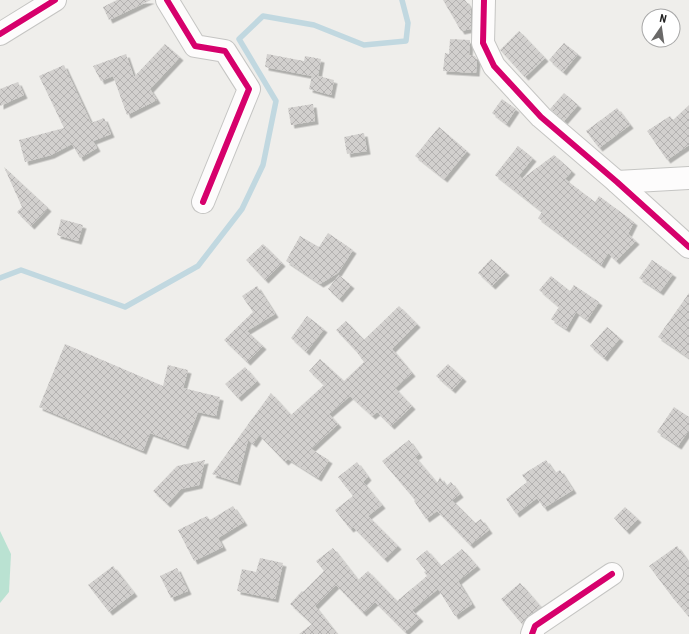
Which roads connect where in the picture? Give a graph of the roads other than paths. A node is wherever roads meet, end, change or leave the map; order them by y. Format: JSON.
{"nodes":[{"id":1,"x":54,"y":0,"type":"edge"},
{"id":2,"x":167,"y":0,"type":"edge"},
{"id":3,"x":484,"y":0,"type":"edge"},
{"id":4,"x":0,"y":34,"type":"edge"},
{"id":5,"x":689,"y":178,"type":"edge"},
{"id":6,"x":617,"y":182,"type":"junction"},
{"id":7,"x":202,"y":202,"type":"dead end"},
{"id":8,"x":689,"y":247,"type":"edge"},
{"id":9,"x":612,"y":574,"type":"dead end"},
{"id":10,"x":532,"y":634,"type":"edge"}],
"edges":[{"from":1,"to":4,"type":"street"},
{"from":2,"to":7,"type":"street"},
{"from":3,"to":6,"type":"street"},
{"from":5,"to":6,"type":"street"},
{"from":6,"to":8,"type":"street"},
{"from":9,"to":10,"type":"street"}]}
